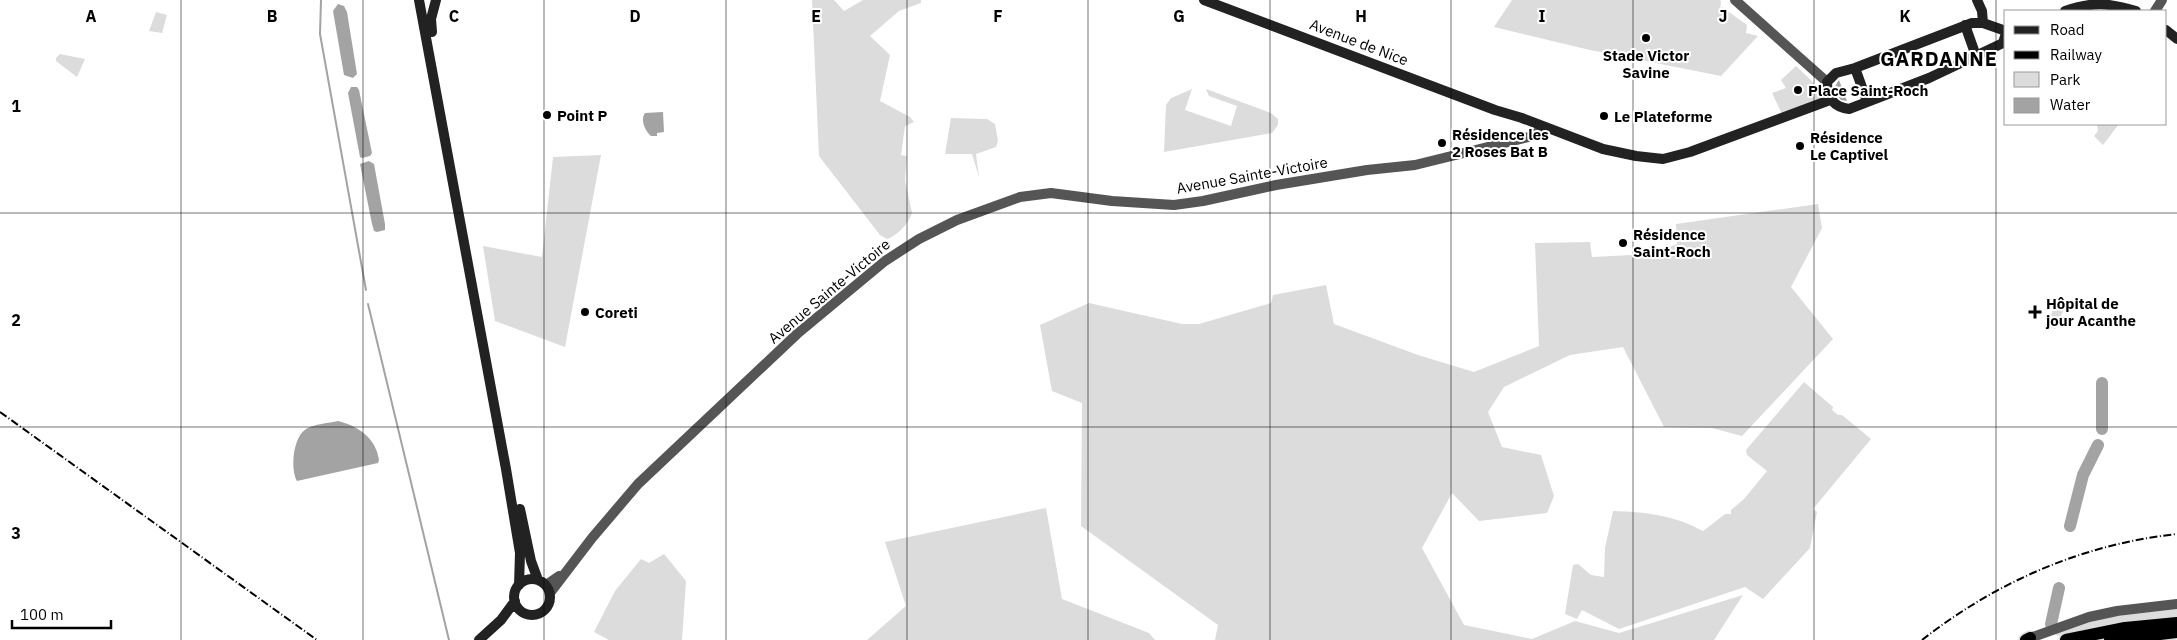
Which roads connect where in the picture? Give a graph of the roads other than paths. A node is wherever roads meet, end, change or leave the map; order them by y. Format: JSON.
{"nodes":[{"id":1,"x":419,"y":0,"type":"edge"},
{"id":2,"x":436,"y":0,"type":"edge"},
{"id":3,"x":1204,"y":0,"type":"edge"},
{"id":4,"x":1735,"y":0,"type":"edge"},
{"id":5,"x":1977,"y":0,"type":"edge"},
{"id":6,"x":2068,"y":10,"type":"edge"},
{"id":7,"x":2132,"y":10,"type":"edge"},
{"id":8,"x":1983,"y":24,"type":"junction"},
{"id":9,"x":1964,"y":25,"type":"junction"},
{"id":10,"x":2004,"y":31,"type":"edge"},
{"id":11,"x":2167,"y":31,"type":"edge"},
{"id":12,"x":2004,"y":39,"type":"edge"},
{"id":13,"x":2177,"y":39,"type":"edge"},
{"id":14,"x":1976,"y":56,"type":"junction"},
{"id":15,"x":1855,"y":68,"type":"junction"},
{"id":16,"x":1828,"y":82,"type":"junction"},
{"id":17,"x":1830,"y":100,"type":"junction"},
{"id":18,"x":1867,"y":101,"type":"junction"},
{"id":19,"x":1503,"y":113,"type":"junction"},
{"id":20,"x":1540,"y":130,"type":"junction"},
{"id":21,"x":1652,"y":159,"type":"junction"},
{"id":22,"x":519,"y":585,"type":"junction"},
{"id":23,"x":545,"y":586,"type":"junction"},
{"id":24,"x":514,"y":601,"type":"junction"},
{"id":25,"x":2177,"y":604,"type":"edge"},
{"id":26,"x":525,"y":614,"type":"junction"},
{"id":27,"x":2177,"y":623,"type":"edge"},
{"id":28,"x":2177,"y":632,"type":"edge"},
{"id":29,"x":2028,"y":639,"type":"edge"},
{"id":30,"x":479,"y":640,"type":"edge"},
{"id":31,"x":486,"y":640,"type":"edge"},
{"id":32,"x":2066,"y":640,"type":"edge"},
{"id":33,"x":2110,"y":640,"type":"edge"}],
"edges":[{"from":1,"to":22,"type":"main road"},
{"from":2,"to":23,"type":"main road"},
{"from":3,"to":19,"type":"main road","name":"Avenue de Nice"},
{"from":4,"to":16,"type":"street"},
{"from":5,"to":8,"type":"main road"},
{"from":6,"to":7,"type":"main road"},
{"from":8,"to":9,"type":"main road"},
{"from":8,"to":10,"type":"main road"},
{"from":9,"to":14,"type":"main road"},
{"from":9,"to":15,"type":"main road"},
{"from":11,"to":13,"type":"main road"},
{"from":12,"to":14,"type":"main road"},
{"from":14,"to":18,"type":"main road"},
{"from":15,"to":16,"type":"main road"},
{"from":15,"to":18,"type":"main road"},
{"from":16,"to":17,"type":"main road"},
{"from":17,"to":18,"type":"main road"},
{"from":17,"to":21,"type":"main road"},
{"from":19,"to":20,"type":"main road","name":"Avenue de Nice"},
{"from":19,"to":21,"type":"main road","name":"Avenue de Nice"},
{"from":20,"to":21,"type":"main road","name":"Avenue de Nice"},
{"from":20,"to":23,"type":"street","name":"Avenue Sainte-Victoire"},
{"from":22,"to":23,"type":"main road"},
{"from":22,"to":24,"type":"main road"},
{"from":23,"to":26,"type":"main road"},
{"from":24,"to":26,"type":"main road"},
{"from":24,"to":30,"type":"main road"},
{"from":25,"to":29,"type":"street"},
{"from":26,"to":31,"type":"main road"},
{"from":27,"to":32,"type":"highway"},
{"from":28,"to":33,"type":"highway"}]}
